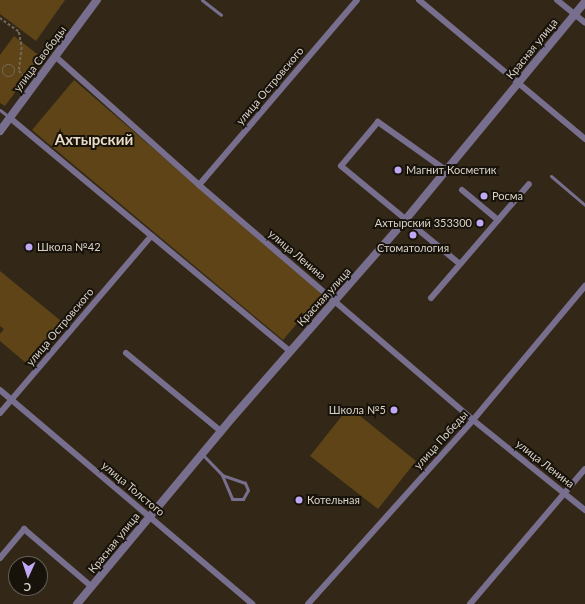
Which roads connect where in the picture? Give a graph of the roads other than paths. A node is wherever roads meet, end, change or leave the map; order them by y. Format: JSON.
{"nodes":[{"id":1,"x":98,"y":0,"type":"edge"},
{"id":2,"x":202,"y":0,"type":"edge"},
{"id":3,"x":356,"y":0,"type":"edge"},
{"id":4,"x":419,"y":0,"type":"edge"},
{"id":5,"x":557,"y":0,"type":"edge"},
{"id":6,"x":585,"y":2,"type":"edge"},
{"id":7,"x":574,"y":14,"type":"junction"},
{"id":8,"x":221,"y":15,"type":"dead end"},
{"id":9,"x":585,"y":23,"type":"edge"},
{"id":10,"x":56,"y":57,"type":"junction"},
{"id":11,"x":518,"y":83,"type":"junction"},
{"id":12,"x":0,"y":110,"type":"edge"},
{"id":13,"x":10,"y":118,"type":"junction"},
{"id":14,"x":0,"y":131,"type":"edge"},
{"id":15,"x":585,"y":139,"type":"edge"},
{"id":16,"x":447,"y":171,"type":"junction"},
{"id":17,"x":552,"y":176,"type":"dead end"},
{"id":18,"x":529,"y":184,"type":"dead end"},
{"id":19,"x":200,"y":185,"type":"junction"},
{"id":20,"x":462,"y":190,"type":"dead end"},
{"id":21,"x":585,"y":205,"type":"edge"},
{"id":22,"x":406,"y":219,"type":"junction"},
{"id":23,"x":498,"y":220,"type":"junction"},
{"id":24,"x":151,"y":236,"type":"junction"},
{"id":25,"x":460,"y":264,"type":"junction"},
{"id":26,"x":585,"y":286,"type":"edge"},
{"id":27,"x":431,"y":298,"type":"dead end"},
{"id":28,"x":336,"y":301,"type":"junction"},
{"id":29,"x":290,"y":351,"type":"junction"},
{"id":30,"x":126,"y":353,"type":"dead end"},
{"id":31,"x":0,"y":390,"type":"edge"},
{"id":32,"x":12,"y":400,"type":"junction"},
{"id":33,"x":0,"y":414,"type":"edge"},
{"id":34,"x":473,"y":420,"type":"junction"},
{"id":35,"x":222,"y":432,"type":"junction"},
{"id":36,"x":203,"y":455,"type":"junction"},
{"id":37,"x":585,"y":469,"type":"edge"},
{"id":38,"x":222,"y":475,"type":"junction"},
{"id":39,"x":565,"y":492,"type":"junction"},
{"id":40,"x":585,"y":510,"type":"edge"},
{"id":41,"x":150,"y":516,"type":"junction"},
{"id":42,"x":0,"y":558,"type":"edge"},
{"id":43,"x":92,"y":587,"type":"junction"},
{"id":44,"x":77,"y":604,"type":"edge"},
{"id":45,"x":252,"y":604,"type":"edge"},
{"id":46,"x":308,"y":604,"type":"edge"},
{"id":47,"x":470,"y":604,"type":"edge"}],
"edges":[{"from":1,"to":10,"type":"street","name":"улица Свободы"},
{"from":2,"to":8,"type":"lane"},
{"from":3,"to":19,"type":"street","name":"улица Островского"},
{"from":4,"to":11,"type":"street"},
{"from":5,"to":7,"type":"street"},
{"from":6,"to":7,"type":"street","name":"Красная улица"},
{"from":7,"to":9,"type":"street"},
{"from":7,"to":11,"type":"street","name":"Красная улица"},
{"from":10,"to":13,"type":"street","name":"улица Свободы"},
{"from":10,"to":19,"type":"street","name":"улица Ленина"},
{"from":11,"to":15,"type":"street"},
{"from":11,"to":16,"type":"street","name":"Красная улица"},
{"from":12,"to":13,"type":"lane"},
{"from":13,"to":14,"type":"street","name":"улица Свободы"},
{"from":13,"to":24,"type":"street"},
{"from":16,"to":22,"type":"street","name":"Красная улица"},
{"from":16,"to":22,"type":"street"},
{"from":17,"to":21,"type":"lane"},
{"from":18,"to":23,"type":"street"},
{"from":19,"to":28,"type":"street","name":"улица Ленина"},
{"from":20,"to":23,"type":"street"},
{"from":22,"to":25,"type":"street"},
{"from":22,"to":28,"type":"street","name":"Красная улица"},
{"from":23,"to":25,"type":"street"},
{"from":24,"to":29,"type":"street"},
{"from":24,"to":32,"type":"street","name":"улица Островского"},
{"from":25,"to":27,"type":"street"},
{"from":26,"to":34,"type":"street","name":"улица Победы"},
{"from":28,"to":29,"type":"street","name":"Красная улица"},
{"from":28,"to":34,"type":"street","name":"улица Ленина"},
{"from":29,"to":35,"type":"street","name":"Красная улица"},
{"from":30,"to":35,"type":"street"},
{"from":31,"to":32,"type":"street","name":"улица Толстого"},
{"from":32,"to":33,"type":"street","name":"улица Островского"},
{"from":32,"to":41,"type":"street","name":"улица Толстого"},
{"from":34,"to":39,"type":"street","name":"улица Ленина"},
{"from":34,"to":46,"type":"street","name":"улица Победы"},
{"from":35,"to":36,"type":"street","name":"Красная улица"},
{"from":36,"to":38,"type":"lane"},
{"from":36,"to":41,"type":"street","name":"Красная улица"},
{"from":37,"to":39,"type":"street"},
{"from":38,"to":38,"type":"lane"},
{"from":39,"to":40,"type":"street","name":"улица Ленина"},
{"from":39,"to":47,"type":"street"},
{"from":41,"to":43,"type":"street","name":"Красная улица"},
{"from":41,"to":45,"type":"street","name":"улица Толстого"},
{"from":42,"to":43,"type":"street"},
{"from":43,"to":44,"type":"street","name":"Красная улица"}]}
